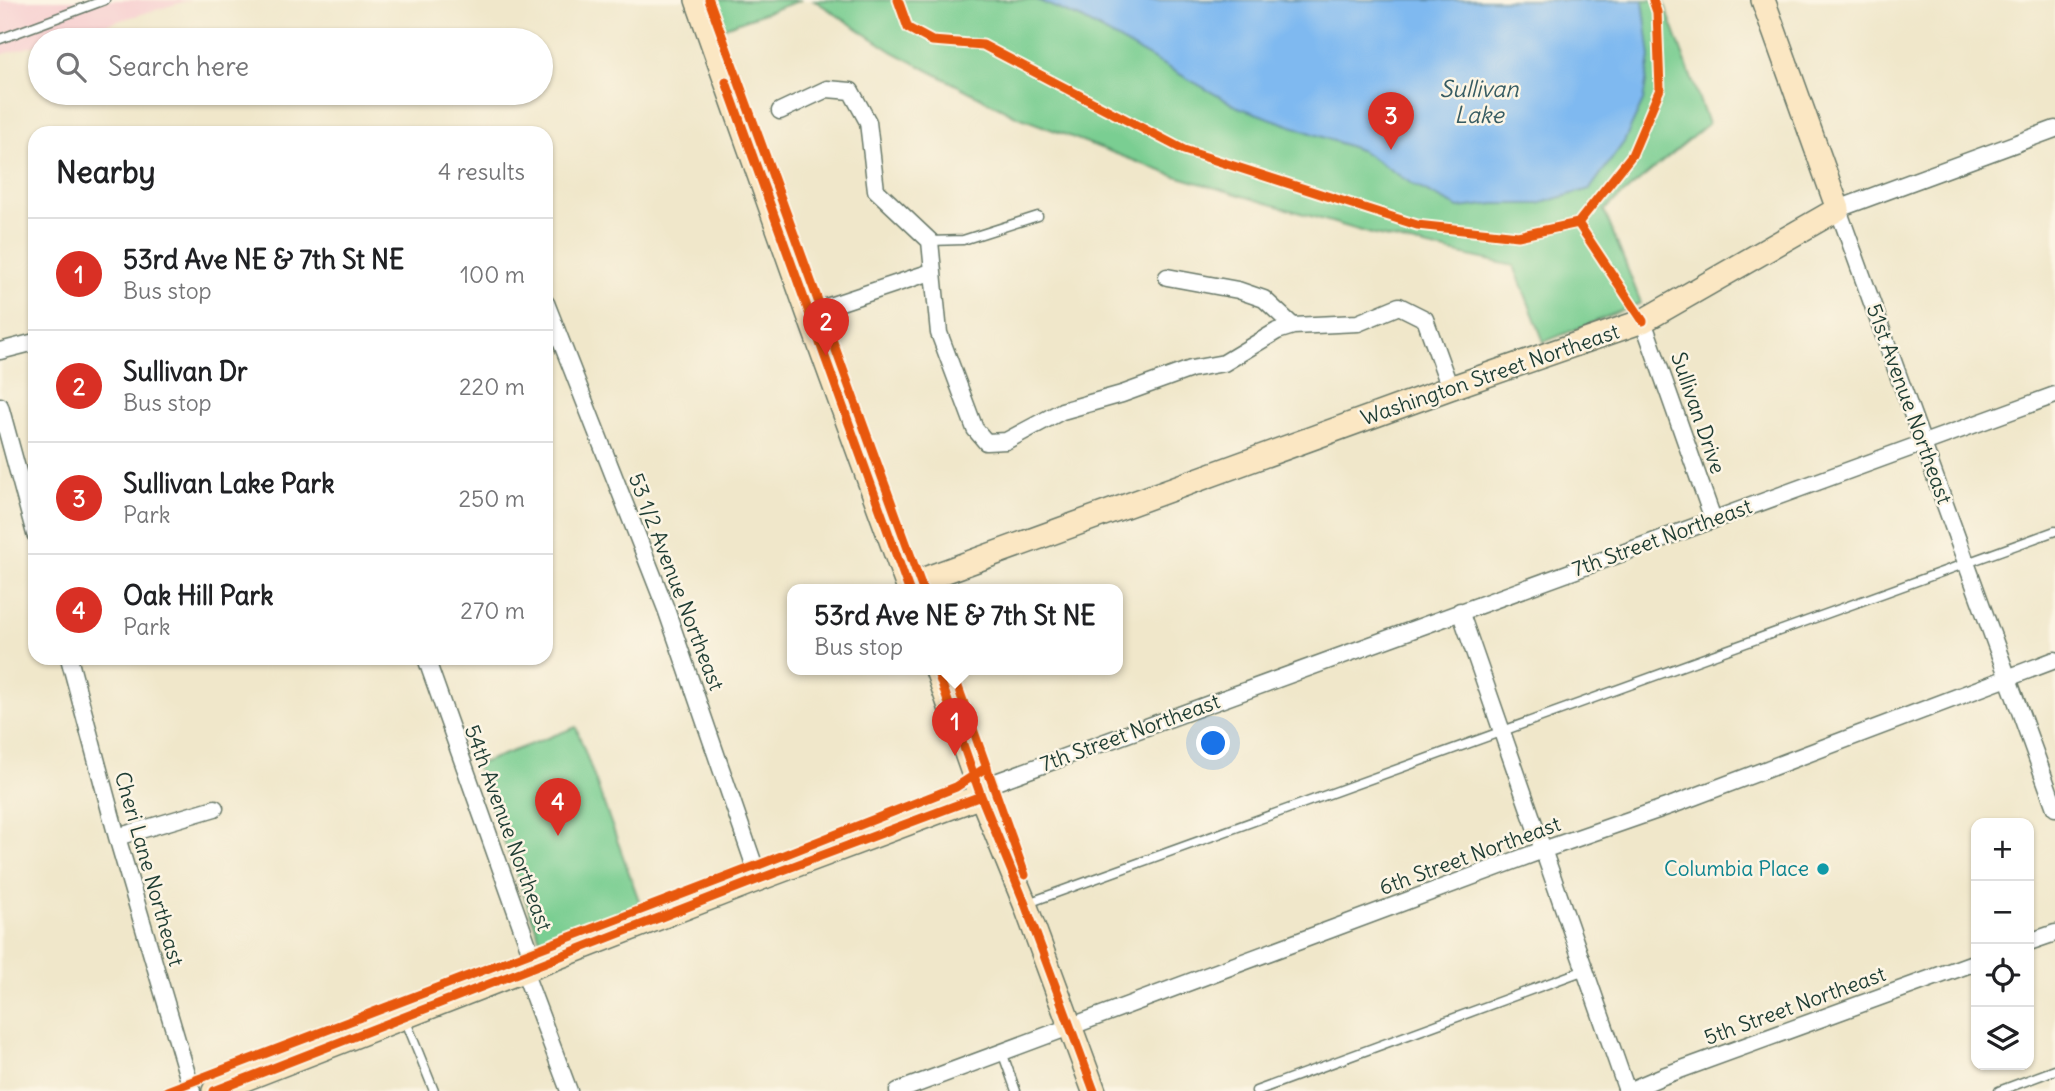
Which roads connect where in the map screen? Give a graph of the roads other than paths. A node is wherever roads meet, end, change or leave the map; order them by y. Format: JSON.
{"nodes":[{"id":1,"x":105,"y":0,"type":"edge"},
{"id":2,"x":697,"y":0,"type":"edge"},
{"id":3,"x":1763,"y":0,"type":"edge"},
{"id":4,"x":30,"y":28,"type":"edge"},
{"id":5,"x":28,"y":29,"type":"edge"},
{"id":6,"x":0,"y":39,"type":"edge"},
{"id":7,"x":780,"y":111,"type":"dead end"},
{"id":8,"x":2055,"y":129,"type":"edge"},
{"id":9,"x":1838,"y":209,"type":"junction"},
{"id":10,"x":1038,"y":216,"type":"dead end"},
{"id":11,"x":930,"y":241,"type":"junction"},
{"id":12,"x":931,"y":272,"type":"junction"},
{"id":13,"x":1167,"y":276,"type":"dead end"},
{"id":14,"x":808,"y":313,"type":"junction"},
{"id":15,"x":553,"y":321,"type":"edge"},
{"id":16,"x":1643,"y":321,"type":"junction"},
{"id":17,"x":1293,"y":326,"type":"junction"},
{"id":18,"x":28,"y":344,"type":"edge"},
{"id":19,"x":0,"y":351,"type":"edge"},
{"id":20,"x":1450,"y":388,"type":"junction"},
{"id":21,"x":2055,"y":395,"type":"edge"},
{"id":22,"x":0,"y":406,"type":"edge"},
{"id":23,"x":1923,"y":443,"type":"junction"},
{"id":24,"x":28,"y":508,"type":"edge"},
{"id":25,"x":1713,"y":519,"type":"junction"},
{"id":26,"x":2055,"y":531,"type":"edge"},
{"id":27,"x":1966,"y":563,"type":"junction"},
{"id":28,"x":908,"y":584,"type":"edge"},
{"id":29,"x":917,"y":584,"type":"edge"},
{"id":30,"x":1460,"y":611,"type":"junction"},
{"id":31,"x":2055,"y":660,"type":"edge"},
{"id":32,"x":71,"y":665,"type":"edge"},
{"id":33,"x":428,"y":665,"type":"edge"},
{"id":34,"x":939,"y":675,"type":"edge"},
{"id":35,"x":2008,"y":678,"type":"junction"},
{"id":36,"x":1502,"y":731,"type":"junction"},
{"id":37,"x":981,"y":796,"type":"junction"},
{"id":38,"x":2054,"y":803,"type":"edge"},
{"id":39,"x":215,"y":808,"type":"dead end"},
{"id":40,"x":117,"y":837,"type":"junction"},
{"id":41,"x":1543,"y":850,"type":"junction"},
{"id":42,"x":759,"y":879,"type":"junction"},
{"id":43,"x":1025,"y":904,"type":"junction"},
{"id":44,"x":2055,"y":933,"type":"edge"},
{"id":45,"x":2034,"y":940,"type":"edge"},
{"id":46,"x":1971,"y":964,"type":"edge"},
{"id":47,"x":1585,"y":970,"type":"junction"},
{"id":48,"x":524,"y":971,"type":"junction"},
{"id":49,"x":404,"y":1017,"type":"junction"},
{"id":50,"x":1070,"y":1026,"type":"junction"},
{"id":51,"x":1002,"y":1052,"type":"junction"},
{"id":52,"x":2055,"y":1070,"type":"edge"},
{"id":53,"x":191,"y":1091,"type":"edge"},
{"id":54,"x":214,"y":1091,"type":"edge"},
{"id":55,"x":434,"y":1091,"type":"edge"},
{"id":56,"x":569,"y":1091,"type":"edge"},
{"id":57,"x":898,"y":1091,"type":"edge"},
{"id":58,"x":1016,"y":1091,"type":"edge"},
{"id":59,"x":1094,"y":1091,"type":"edge"},
{"id":60,"x":1256,"y":1091,"type":"edge"},
{"id":61,"x":1628,"y":1091,"type":"edge"},
{"id":62,"x":1999,"y":1091,"type":"edge"}],
"edges":[{"from":1,"to":4,"type":"lane"},
{"from":2,"to":14,"type":"street"},
{"from":3,"to":9,"type":"street","name":"51st Avenue Northeast"},
{"from":5,"to":6,"type":"lane"},
{"from":7,"to":11,"type":"street"},
{"from":8,"to":9,"type":"street","name":"Washington Street Northeast"},
{"from":9,"to":16,"type":"street","name":"Washington Street Northeast"},
{"from":9,"to":23,"type":"street","name":"51st Avenue Northeast"},
{"from":10,"to":11,"type":"lane"},
{"from":11,"to":12,"type":"street"},
{"from":12,"to":14,"type":"street"},
{"from":12,"to":17,"type":"street"},
{"from":13,"to":17,"type":"street"},
{"from":14,"to":28,"type":"street"},
{"from":15,"to":42,"type":"street","name":"53 1/2 Avenue Northeast"},
{"from":16,"to":20,"type":"street","name":"Washington Street Northeast"},
{"from":16,"to":25,"type":"street","name":"Sullivan Drive"},
{"from":17,"to":20,"type":"street"},
{"from":18,"to":19,"type":"street"},
{"from":20,"to":29,"type":"street","name":"Washington Street Northeast"},
{"from":21,"to":23,"type":"street","name":"7th Street Northeast"},
{"from":22,"to":24,"type":"street"},
{"from":23,"to":25,"type":"street","name":"7th Street Northeast"},
{"from":23,"to":27,"type":"street","name":"51st Avenue Northeast"},
{"from":25,"to":30,"type":"street","name":"7th Street Northeast"},
{"from":26,"to":27,"type":"lane"},
{"from":27,"to":35,"type":"street","name":"51st Avenue Northeast"},
{"from":27,"to":36,"type":"lane"},
{"from":30,"to":36,"type":"street"},
{"from":30,"to":37,"type":"street","name":"7th Street Northeast"},
{"from":31,"to":35,"type":"street","name":"6th Street Northeast"},
{"from":32,"to":40,"type":"street","name":"Cheri Lane Northeast"},
{"from":33,"to":48,"type":"street","name":"54th Avenue Northeast"},
{"from":34,"to":37,"type":"street"},
{"from":35,"to":38,"type":"street","name":"51st Avenue Northeast"},
{"from":35,"to":41,"type":"street","name":"6th Street Northeast"},
{"from":36,"to":41,"type":"street"},
{"from":36,"to":43,"type":"lane"},
{"from":37,"to":42,"type":"street","name":"7th Street Northeast"},
{"from":37,"to":43,"type":"street"},
{"from":39,"to":40,"type":"street"},
{"from":40,"to":53,"type":"street","name":"Cheri Lane Northeast"},
{"from":41,"to":47,"type":"street"},
{"from":41,"to":50,"type":"street","name":"6th Street Northeast"},
{"from":42,"to":48,"type":"street","name":"7th Street Northeast"},
{"from":43,"to":50,"type":"street"},
{"from":44,"to":45,"type":"street"},
{"from":46,"to":61,"type":"street","name":"5th Street Northeast"},
{"from":47,"to":60,"type":"lane"},
{"from":47,"to":61,"type":"street"},
{"from":48,"to":49,"type":"street","name":"7th Street Northeast"},
{"from":48,"to":56,"type":"street","name":"54th Avenue Northeast"},
{"from":49,"to":54,"type":"street","name":"7th Street Northeast"},
{"from":49,"to":55,"type":"lane"},
{"from":50,"to":51,"type":"street","name":"6th Street Northeast"},
{"from":50,"to":59,"type":"street"},
{"from":51,"to":57,"type":"street","name":"6th Street Northeast"},
{"from":51,"to":58,"type":"lane"},
{"from":52,"to":62,"type":"lane"}]}
